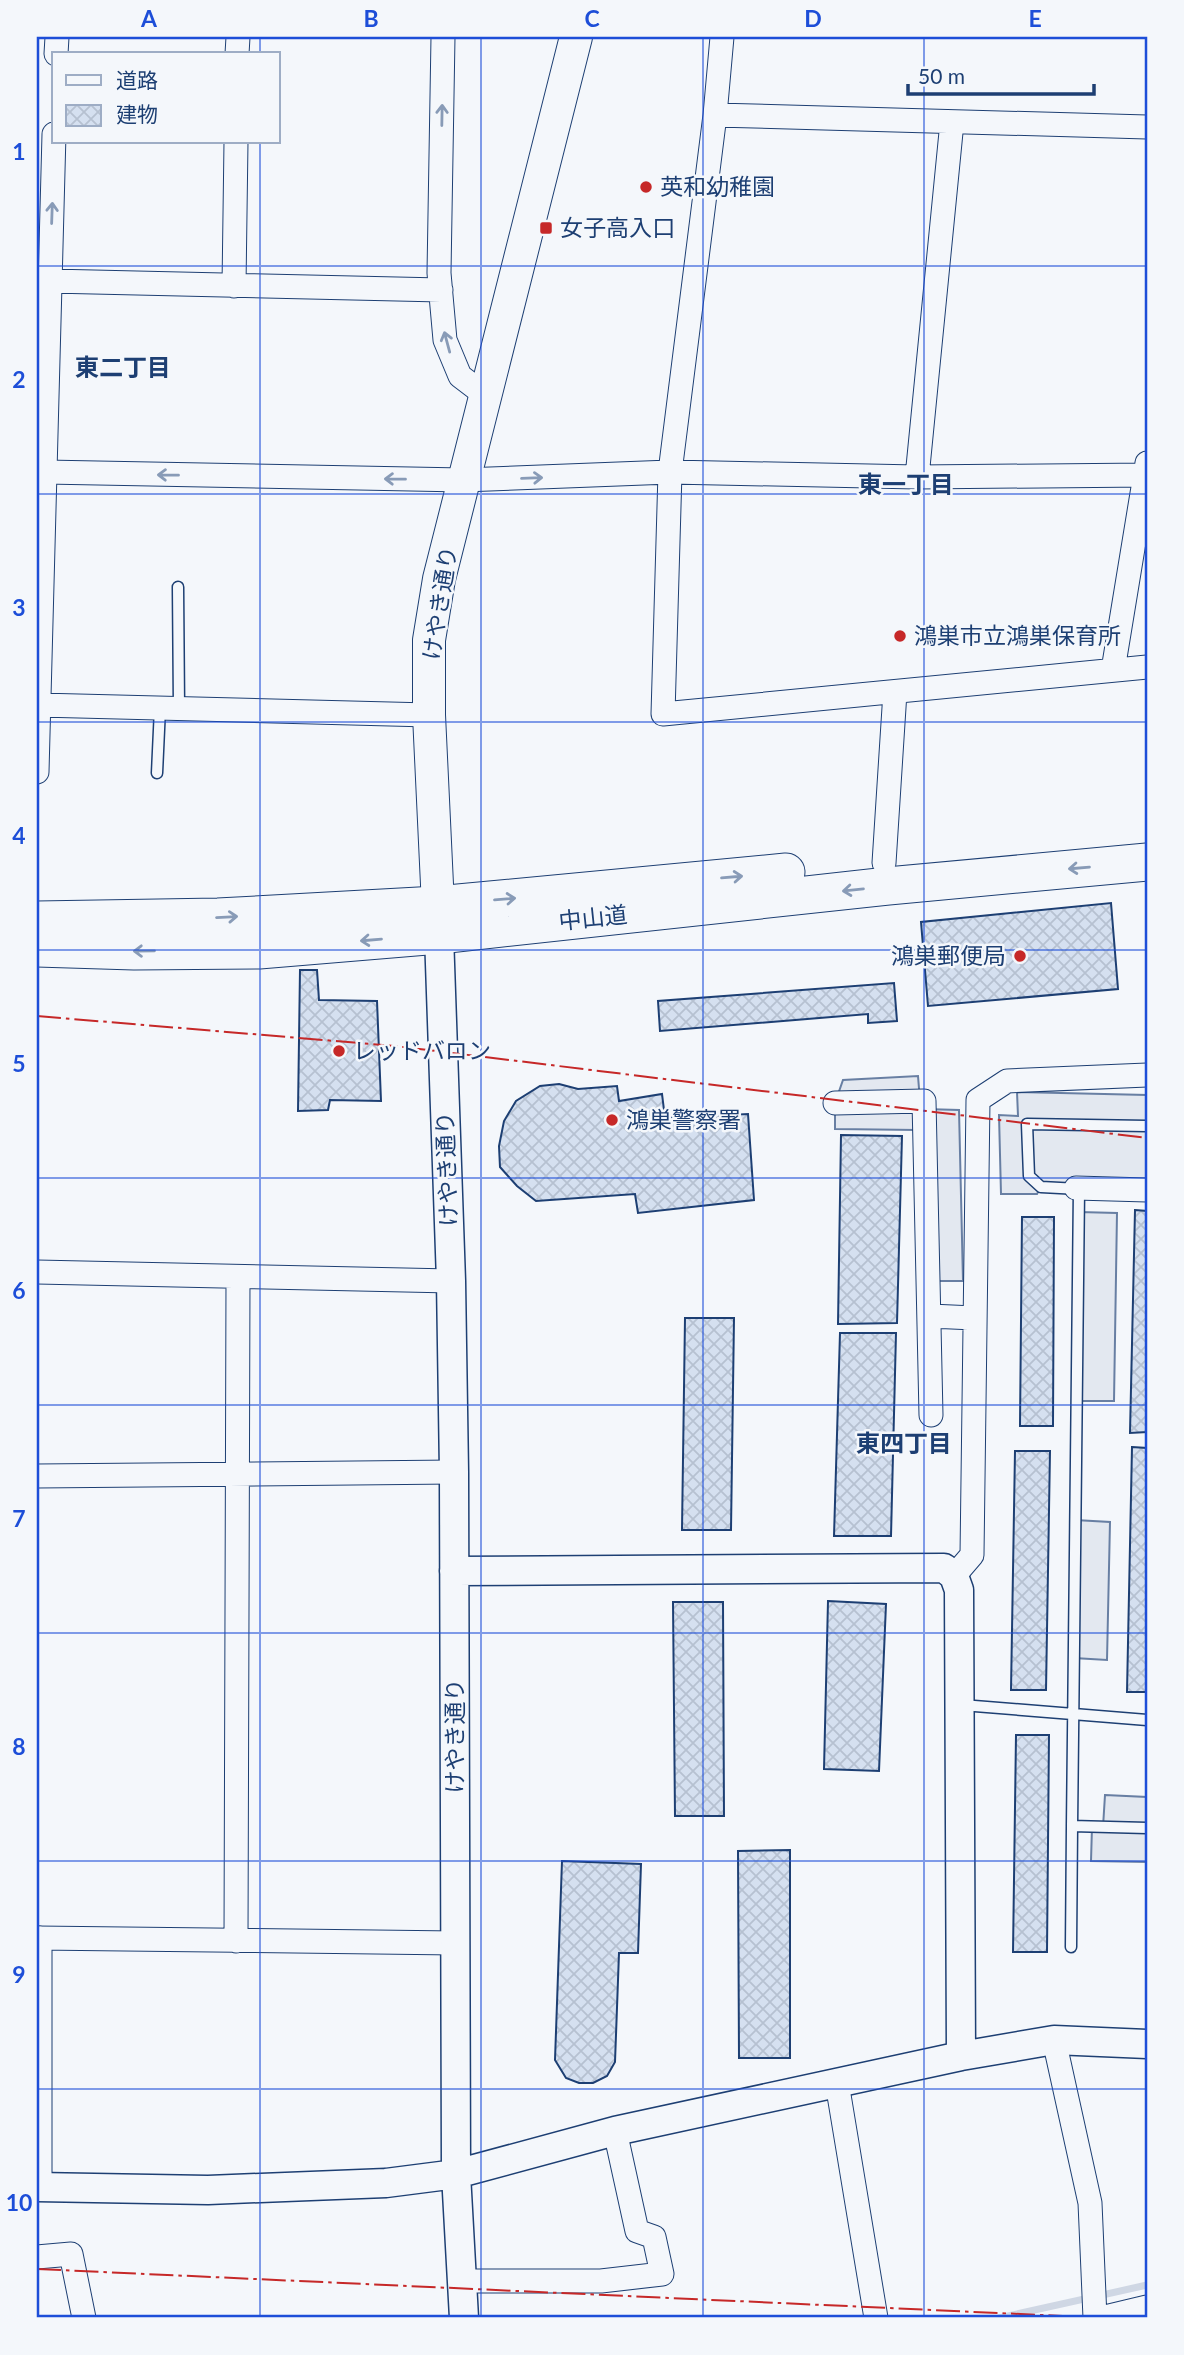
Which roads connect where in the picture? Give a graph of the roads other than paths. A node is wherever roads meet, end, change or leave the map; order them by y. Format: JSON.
{"nodes":[{"id":1,"x":443,"y":37,"type":"edge"},
{"id":2,"x":576,"y":37,"type":"edge"},
{"id":3,"x":722,"y":37,"type":"edge"},
{"id":4,"x":715,"y":115,"type":"junction"},
{"id":5,"x":952,"y":122,"type":"junction"},
{"id":6,"x":1147,"y":127,"type":"edge"},
{"id":7,"x":54,"y":144,"type":"edge"},
{"id":8,"x":236,"y":144,"type":"edge"},
{"id":9,"x":50,"y":281,"type":"junction"},
{"id":10,"x":234,"y":286,"type":"junction"},
{"id":11,"x":441,"y":290,"type":"junction"},
{"id":12,"x":485,"y":395,"type":"junction"},
{"id":13,"x":1147,"y":471,"type":"edge"},
{"id":14,"x":45,"y":472,"type":"junction"},
{"id":15,"x":670,"y":472,"type":"junction"},
{"id":16,"x":917,"y":477,"type":"junction"},
{"id":17,"x":463,"y":480,"type":"junction"},
{"id":18,"x":178,"y":587,"type":"dead end"},
{"id":19,"x":1147,"y":667,"type":"edge"},
{"id":20,"x":1113,"y":670,"type":"junction"},
{"id":21,"x":895,"y":692,"type":"junction"},
{"id":22,"x":38,"y":705,"type":"junction"},
{"id":23,"x":169,"y":708,"type":"junction"},
{"id":24,"x":429,"y":715,"type":"junction"},
{"id":25,"x":37,"y":772,"type":"edge"},
{"id":26,"x":157,"y":773,"type":"dead end"},
{"id":27,"x":1147,"y":837,"type":"edge"},
{"id":28,"x":1147,"y":862,"type":"edge"},
{"id":29,"x":884,"y":863,"type":"junction"},
{"id":30,"x":37,"y":920,"type":"edge"},
{"id":31,"x":438,"y":920,"type":"junction"},
{"id":32,"x":37,"y":948,"type":"edge"},
{"id":33,"x":1147,"y":1075,"type":"edge"},
{"id":34,"x":835,"y":1103,"type":"dead end"},
{"id":35,"x":1147,"y":1126,"type":"edge"},
{"id":36,"x":1076,"y":1188,"type":"junction"},
{"id":37,"x":1147,"y":1190,"type":"edge"},
{"id":38,"x":37,"y":1272,"type":"edge"},
{"id":39,"x":238,"y":1278,"type":"junction"},
{"id":40,"x":451,"y":1281,"type":"junction"},
{"id":41,"x":930,"y":1316,"type":"junction"},
{"id":42,"x":974,"y":1318,"type":"junction"},
{"id":43,"x":931,"y":1415,"type":"dead end"},
{"id":44,"x":454,"y":1472,"type":"junction"},
{"id":45,"x":237,"y":1474,"type":"junction"},
{"id":46,"x":37,"y":1476,"type":"edge"},
{"id":47,"x":454,"y":1571,"type":"junction"},
{"id":48,"x":954,"y":1576,"type":"junction"},
{"id":49,"x":959,"y":1704,"type":"junction"},
{"id":50,"x":1073,"y":1713,"type":"junction"},
{"id":51,"x":1147,"y":1720,"type":"edge"},
{"id":52,"x":1072,"y":1826,"type":"junction"},
{"id":53,"x":1147,"y":1828,"type":"edge"},
{"id":54,"x":38,"y":1938,"type":"edge"},
{"id":55,"x":236,"y":1941,"type":"junction"},
{"id":56,"x":456,"y":1943,"type":"junction"},
{"id":57,"x":1071,"y":1947,"type":"dead end"},
{"id":58,"x":1054,"y":2040,"type":"junction"},
{"id":59,"x":1147,"y":2044,"type":"edge"},
{"id":60,"x":961,"y":2056,"type":"junction"},
{"id":61,"x":837,"y":2083,"type":"junction"},
{"id":62,"x":615,"y":2131,"type":"junction"},
{"id":63,"x":456,"y":2174,"type":"junction"},
{"id":64,"x":38,"y":2187,"type":"edge"},
{"id":65,"x":37,"y":2257,"type":"edge"},
{"id":66,"x":461,"y":2281,"type":"junction"},
{"id":67,"x":1147,"y":2307,"type":"edge"},
{"id":68,"x":83,"y":2318,"type":"edge"},
{"id":69,"x":464,"y":2318,"type":"edge"},
{"id":70,"x":876,"y":2318,"type":"edge"},
{"id":71,"x":1095,"y":2318,"type":"edge"},
{"id":72,"x":1101,"y":2318,"type":"edge"}],
"edges":[{"from":11,"to":1,"type":"street","one_way":true},
{"from":2,"to":12,"type":"main road","name":"けやき通り"},
{"from":3,"to":4,"type":"street"},
{"from":4,"to":5,"type":"street"},
{"from":4,"to":15,"type":"street"},
{"from":5,"to":6,"type":"street"},
{"from":5,"to":16,"type":"street"},
{"from":9,"to":7,"type":"street","one_way":true},
{"from":8,"to":10,"type":"street"},
{"from":9,"to":10,"type":"street"},
{"from":9,"to":14,"type":"street"},
{"from":10,"to":11,"type":"street"},
{"from":12,"to":11,"type":"street","one_way":true},
{"from":12,"to":17,"type":"main road","name":"けやき通り"},
{"from":13,"to":16,"type":"street"},
{"from":13,"to":20,"type":"street"},
{"from":17,"to":14,"type":"street","one_way":true},
{"from":14,"to":22,"type":"street"},
{"from":15,"to":16,"type":"street"},
{"from":17,"to":15,"type":"street","one_way":true},
{"from":15,"to":21,"type":"street"},
{"from":17,"to":24,"type":"main road","name":"けやき通り"},
{"from":18,"to":23,"type":"lane"},
{"from":19,"to":20,"type":"street"},
{"from":20,"to":21,"type":"street"},
{"from":21,"to":29,"type":"street"},
{"from":22,"to":23,"type":"street"},
{"from":22,"to":25,"type":"street"},
{"from":23,"to":24,"type":"street"},
{"from":23,"to":26,"type":"lane"},
{"from":24,"to":31,"type":"main road","name":"けやき通り"},
{"from":27,"to":29,"type":"highway","name":"中山道"},
{"from":28,"to":31,"type":"highway","name":"中山道","one_way":true},
{"from":31,"to":29,"type":"highway","name":"中山道","one_way":true},
{"from":30,"to":31,"type":"highway","name":"中山道","one_way":true},
{"from":31,"to":32,"type":"highway","name":"中山道","one_way":true},
{"from":31,"to":40,"type":"street","name":"けやき通り"},
{"from":33,"to":42,"type":"street"},
{"from":34,"to":41,"type":"street"},
{"from":35,"to":36,"type":"lane"},
{"from":36,"to":37,"type":"street"},
{"from":36,"to":50,"type":"lane"},
{"from":38,"to":39,"type":"street"},
{"from":39,"to":40,"type":"street"},
{"from":39,"to":45,"type":"street"},
{"from":40,"to":44,"type":"street","name":"けやき通り"},
{"from":41,"to":42,"type":"street"},
{"from":41,"to":43,"type":"street"},
{"from":42,"to":48,"type":"street"},
{"from":44,"to":45,"type":"street"},
{"from":44,"to":47,"type":"street","name":"けやき通り"},
{"from":45,"to":46,"type":"street"},
{"from":45,"to":55,"type":"street"},
{"from":47,"to":48,"type":"street"},
{"from":47,"to":56,"type":"street","name":"けやき通り"},
{"from":48,"to":49,"type":"street"},
{"from":49,"to":50,"type":"lane"},
{"from":49,"to":60,"type":"street"},
{"from":50,"to":51,"type":"lane"},
{"from":50,"to":52,"type":"lane"},
{"from":52,"to":53,"type":"lane"},
{"from":52,"to":57,"type":"lane"},
{"from":54,"to":55,"type":"street"},
{"from":54,"to":64,"type":"street"},
{"from":55,"to":56,"type":"street"},
{"from":56,"to":63,"type":"street","name":"けやき通り"},
{"from":58,"to":59,"type":"street"},
{"from":58,"to":60,"type":"street"},
{"from":58,"to":71,"type":"street"},
{"from":60,"to":61,"type":"street"},
{"from":61,"to":62,"type":"street"},
{"from":61,"to":70,"type":"street"},
{"from":62,"to":63,"type":"street"},
{"from":62,"to":66,"type":"street"},
{"from":63,"to":64,"type":"street"},
{"from":63,"to":66,"type":"street","name":"けやき通り"},
{"from":65,"to":68,"type":"street"},
{"from":66,"to":69,"type":"street","name":"けやき通り"},
{"from":67,"to":72,"type":"street"}]}
